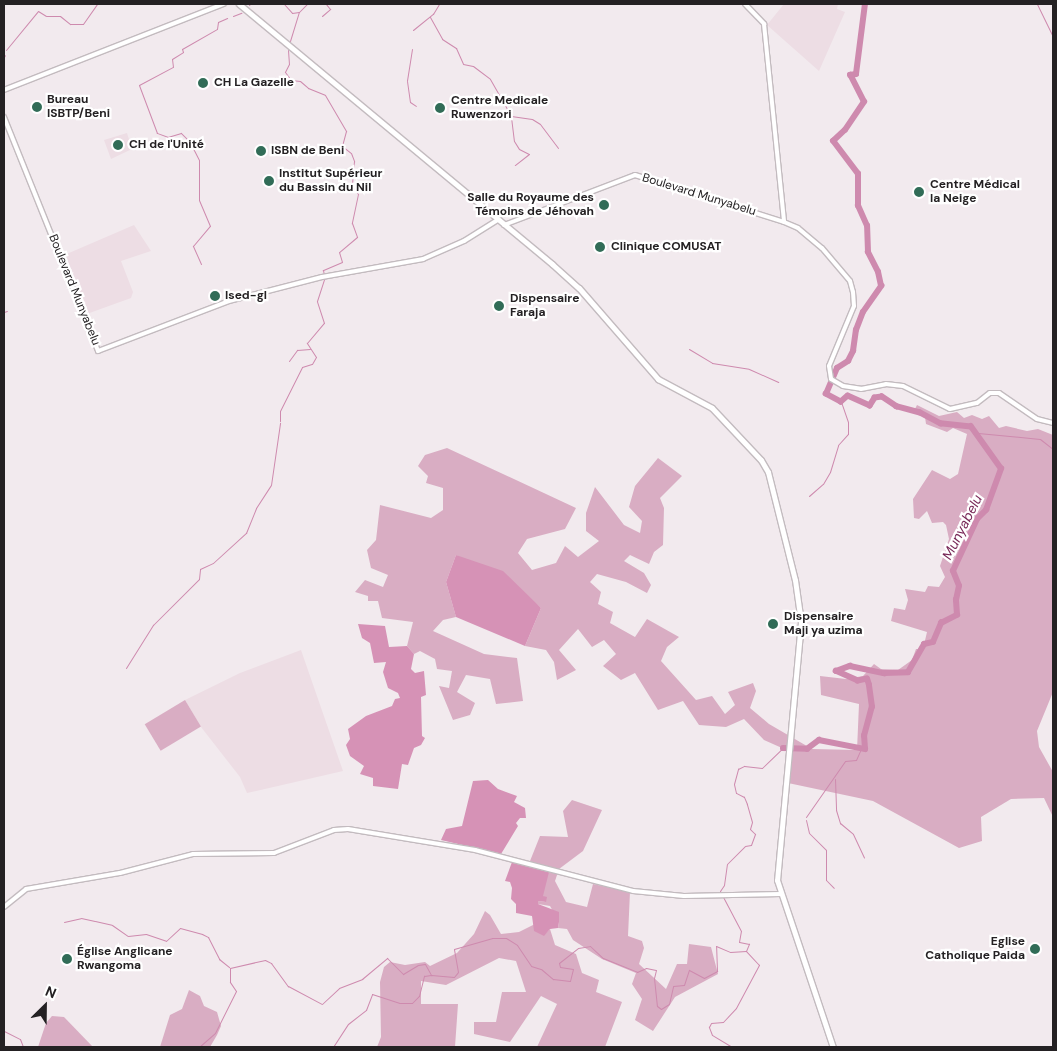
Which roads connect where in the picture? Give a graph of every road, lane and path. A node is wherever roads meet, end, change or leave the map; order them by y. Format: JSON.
{"nodes":[{"id":1,"x":224,"y":4,"type":"edge"},
{"id":2,"x":239,"y":4,"type":"edge"},
{"id":3,"x":745,"y":4,"type":"edge"},
{"id":4,"x":4,"y":90,"type":"edge"},
{"id":5,"x":4,"y":117,"type":"edge"},
{"id":6,"x":498,"y":220,"type":"junction"},
{"id":7,"x":784,"y":222,"type":"junction"},
{"id":8,"x":504,"y":225,"type":"junction"},
{"id":9,"x":1053,"y":423,"type":"edge"},
{"id":10,"x":780,"y":894,"type":"junction"},
{"id":11,"x":4,"y":906,"type":"edge"},
{"id":12,"x":833,"y":1047,"type":"edge"}],
"edges":[{"from":1,"to":4,"type":"street"},
{"from":2,"to":6,"type":"highway"},
{"from":3,"to":7,"type":"street"},
{"from":5,"to":6,"type":"street","name":"Boulevard Munyabelu"},
{"from":6,"to":8,"type":"highway"},
{"from":7,"to":8,"type":"street","name":"Boulevard Munyabelu"},
{"from":7,"to":9,"type":"street","name":"Boulevard Munyabelu"},
{"from":8,"to":10,"type":"highway"},
{"from":10,"to":11,"type":"street"},
{"from":10,"to":12,"type":"highway"}]}
